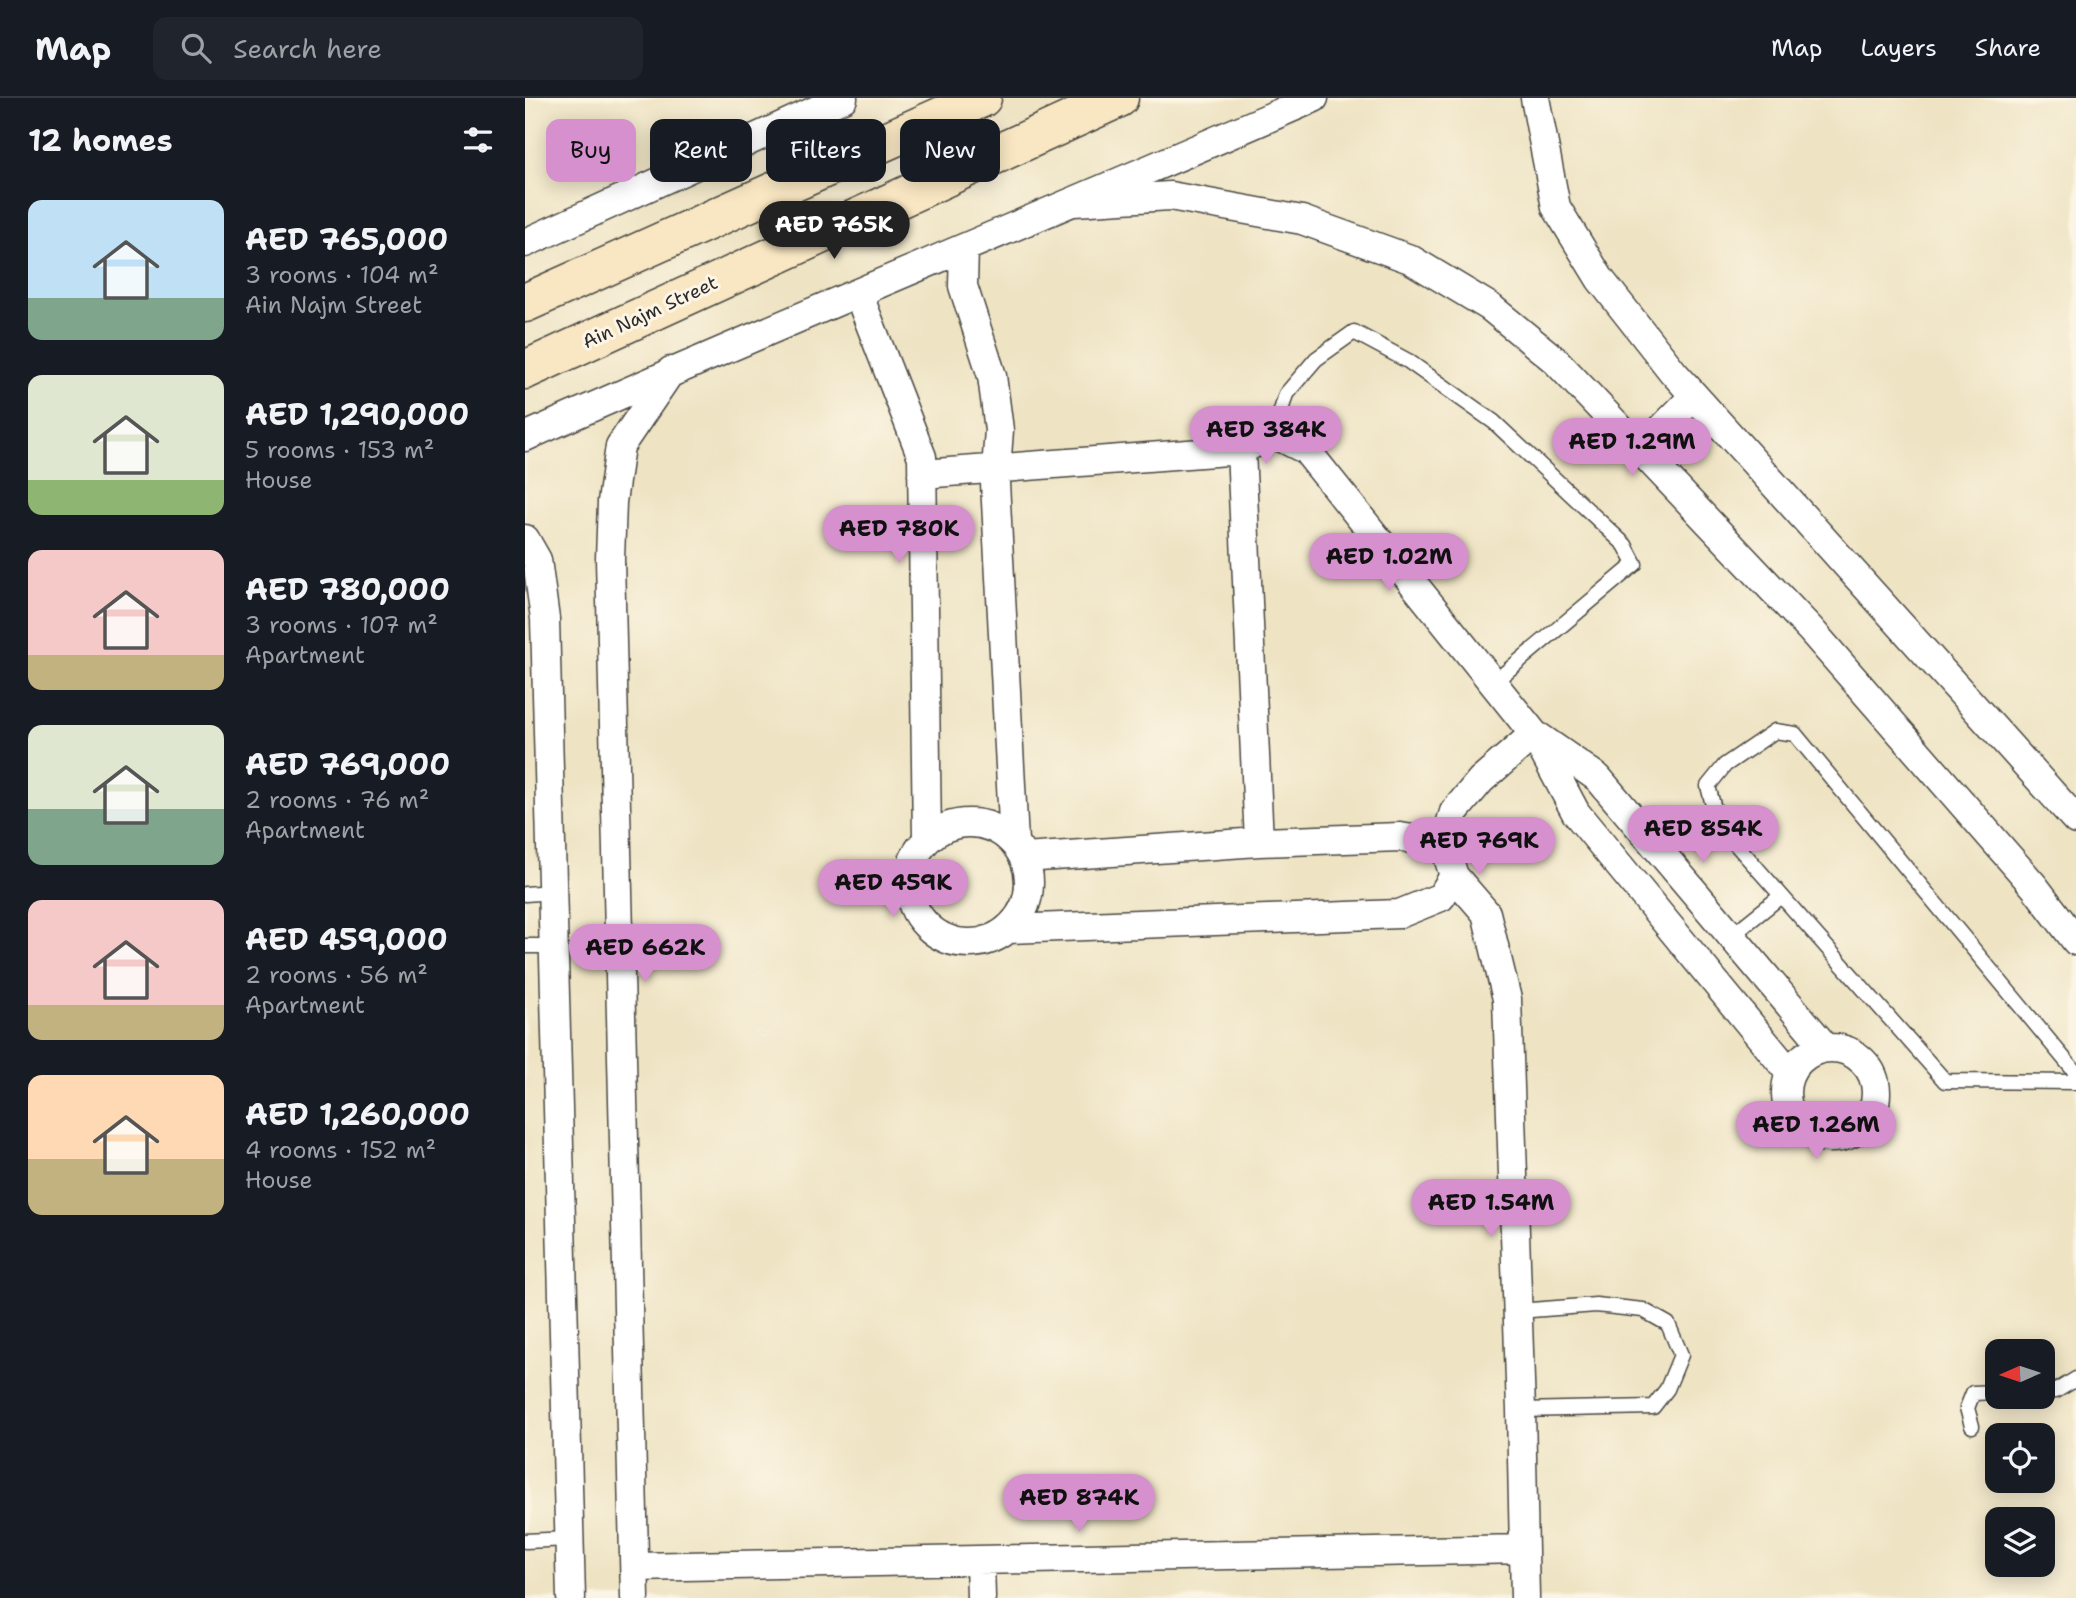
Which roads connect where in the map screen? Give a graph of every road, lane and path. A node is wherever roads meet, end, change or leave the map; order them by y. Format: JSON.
{"nodes":[{"id":1,"x":843,"y":98,"type":"edge"},
{"id":2,"x":982,"y":98,"type":"edge"},
{"id":3,"x":1119,"y":98,"type":"edge"},
{"id":4,"x":1314,"y":98,"type":"edge"},
{"id":5,"x":1535,"y":98,"type":"edge"},
{"id":6,"x":1074,"y":202,"type":"junction"},
{"id":7,"x":525,"y":243,"type":"edge"},
{"id":8,"x":964,"y":248,"type":"junction"},
{"id":9,"x":857,"y":293,"type":"junction"},
{"id":10,"x":525,"y":303,"type":"edge"},
{"id":11,"x":525,"y":370,"type":"edge"},
{"id":12,"x":671,"y":372,"type":"junction"},
{"id":13,"x":1694,"y":396,"type":"junction"},
{"id":14,"x":1274,"y":434,"type":"junction"},
{"id":15,"x":525,"y":437,"type":"edge"},
{"id":16,"x":1241,"y":450,"type":"junction"},
{"id":17,"x":1640,"y":451,"type":"junction"},
{"id":18,"x":996,"y":469,"type":"junction"},
{"id":19,"x":922,"y":474,"type":"junction"},
{"id":20,"x":525,"y":539,"type":"edge"},
{"id":21,"x":1493,"y":683,"type":"junction"},
{"id":22,"x":1534,"y":734,"type":"junction"},
{"id":23,"x":2076,"y":820,"type":"edge"},
{"id":24,"x":927,"y":840,"type":"junction"},
{"id":25,"x":1259,"y":842,"type":"junction"},
{"id":26,"x":1444,"y":844,"type":"junction"},
{"id":27,"x":1019,"y":850,"type":"junction"},
{"id":28,"x":1454,"y":876,"type":"junction"},
{"id":29,"x":539,"y":893,"type":"edge"},
{"id":30,"x":1781,"y":896,"type":"junction"},
{"id":31,"x":1009,"y":929,"type":"junction"},
{"id":32,"x":1731,"y":936,"type":"junction"},
{"id":33,"x":2076,"y":941,"type":"edge"},
{"id":34,"x":525,"y":946,"type":"edge"},
{"id":35,"x":554,"y":946,"type":"junction"},
{"id":36,"x":1825,"y":1047,"type":"junction"},
{"id":37,"x":1790,"y":1073,"type":"junction"},
{"id":38,"x":2076,"y":1073,"type":"edge"},
{"id":39,"x":2076,"y":1082,"type":"edge"},
{"id":40,"x":1518,"y":1311,"type":"junction"},
{"id":41,"x":2076,"y":1379,"type":"edge"},
{"id":42,"x":2055,"y":1391,"type":"edge"},
{"id":43,"x":1985,"y":1392,"type":"edge"},
{"id":44,"x":1521,"y":1410,"type":"junction"},
{"id":45,"x":1972,"y":1426,"type":"dead end"},
{"id":46,"x":569,"y":1539,"type":"junction"},
{"id":47,"x":525,"y":1541,"type":"edge"},
{"id":48,"x":1524,"y":1549,"type":"junction"},
{"id":49,"x":980,"y":1560,"type":"junction"},
{"id":50,"x":635,"y":1567,"type":"junction"},
{"id":51,"x":571,"y":1598,"type":"edge"},
{"id":52,"x":635,"y":1598,"type":"edge"},
{"id":53,"x":981,"y":1598,"type":"edge"},
{"id":54,"x":1525,"y":1598,"type":"edge"}],
"edges":[{"from":1,"to":7,"type":"street"},
{"from":2,"to":10,"type":"main road"},
{"from":3,"to":11,"type":"main road","name":"Ain Najm Street"},
{"from":4,"to":6,"type":"street"},
{"from":5,"to":13,"type":"street"},
{"from":6,"to":8,"type":"street"},
{"from":6,"to":17,"type":"street"},
{"from":8,"to":9,"type":"street"},
{"from":8,"to":18,"type":"street"},
{"from":9,"to":12,"type":"street"},
{"from":9,"to":19,"type":"street"},
{"from":12,"to":15,"type":"street"},
{"from":12,"to":50,"type":"street"},
{"from":13,"to":17,"type":"street"},
{"from":13,"to":23,"type":"street"},
{"from":14,"to":16,"type":"street"},
{"from":14,"to":21,"type":"street"},
{"from":14,"to":21,"type":"lane"},
{"from":16,"to":18,"type":"street"},
{"from":16,"to":25,"type":"street"},
{"from":17,"to":33,"type":"street"},
{"from":18,"to":19,"type":"street"},
{"from":18,"to":27,"type":"street"},
{"from":19,"to":24,"type":"street"},
{"from":20,"to":29,"type":"street"},
{"from":21,"to":22,"type":"street"},
{"from":22,"to":26,"type":"street"},
{"from":22,"to":32,"type":"street"},
{"from":22,"to":37,"type":"street"},
{"from":24,"to":27,"type":"street"},
{"from":24,"to":31,"type":"street"},
{"from":25,"to":26,"type":"street"},
{"from":25,"to":27,"type":"street"},
{"from":26,"to":28,"type":"street"},
{"from":27,"to":31,"type":"street"},
{"from":28,"to":31,"type":"street"},
{"from":28,"to":40,"type":"street"},
{"from":29,"to":35,"type":"street"},
{"from":30,"to":32,"type":"lane"},
{"from":30,"to":38,"type":"lane"},
{"from":30,"to":39,"type":"lane"},
{"from":32,"to":36,"type":"street"},
{"from":34,"to":35,"type":"lane"},
{"from":35,"to":46,"type":"street"},
{"from":36,"to":37,"type":"street"},
{"from":36,"to":37,"type":"street"},
{"from":40,"to":44,"type":"street"},
{"from":40,"to":44,"type":"lane"},
{"from":41,"to":42,"type":"lane"},
{"from":43,"to":45,"type":"lane"},
{"from":44,"to":48,"type":"street"},
{"from":46,"to":47,"type":"lane"},
{"from":46,"to":51,"type":"street"},
{"from":48,"to":49,"type":"street"},
{"from":48,"to":54,"type":"street"},
{"from":49,"to":50,"type":"street"},
{"from":49,"to":53,"type":"street"},
{"from":50,"to":52,"type":"street"}]}
